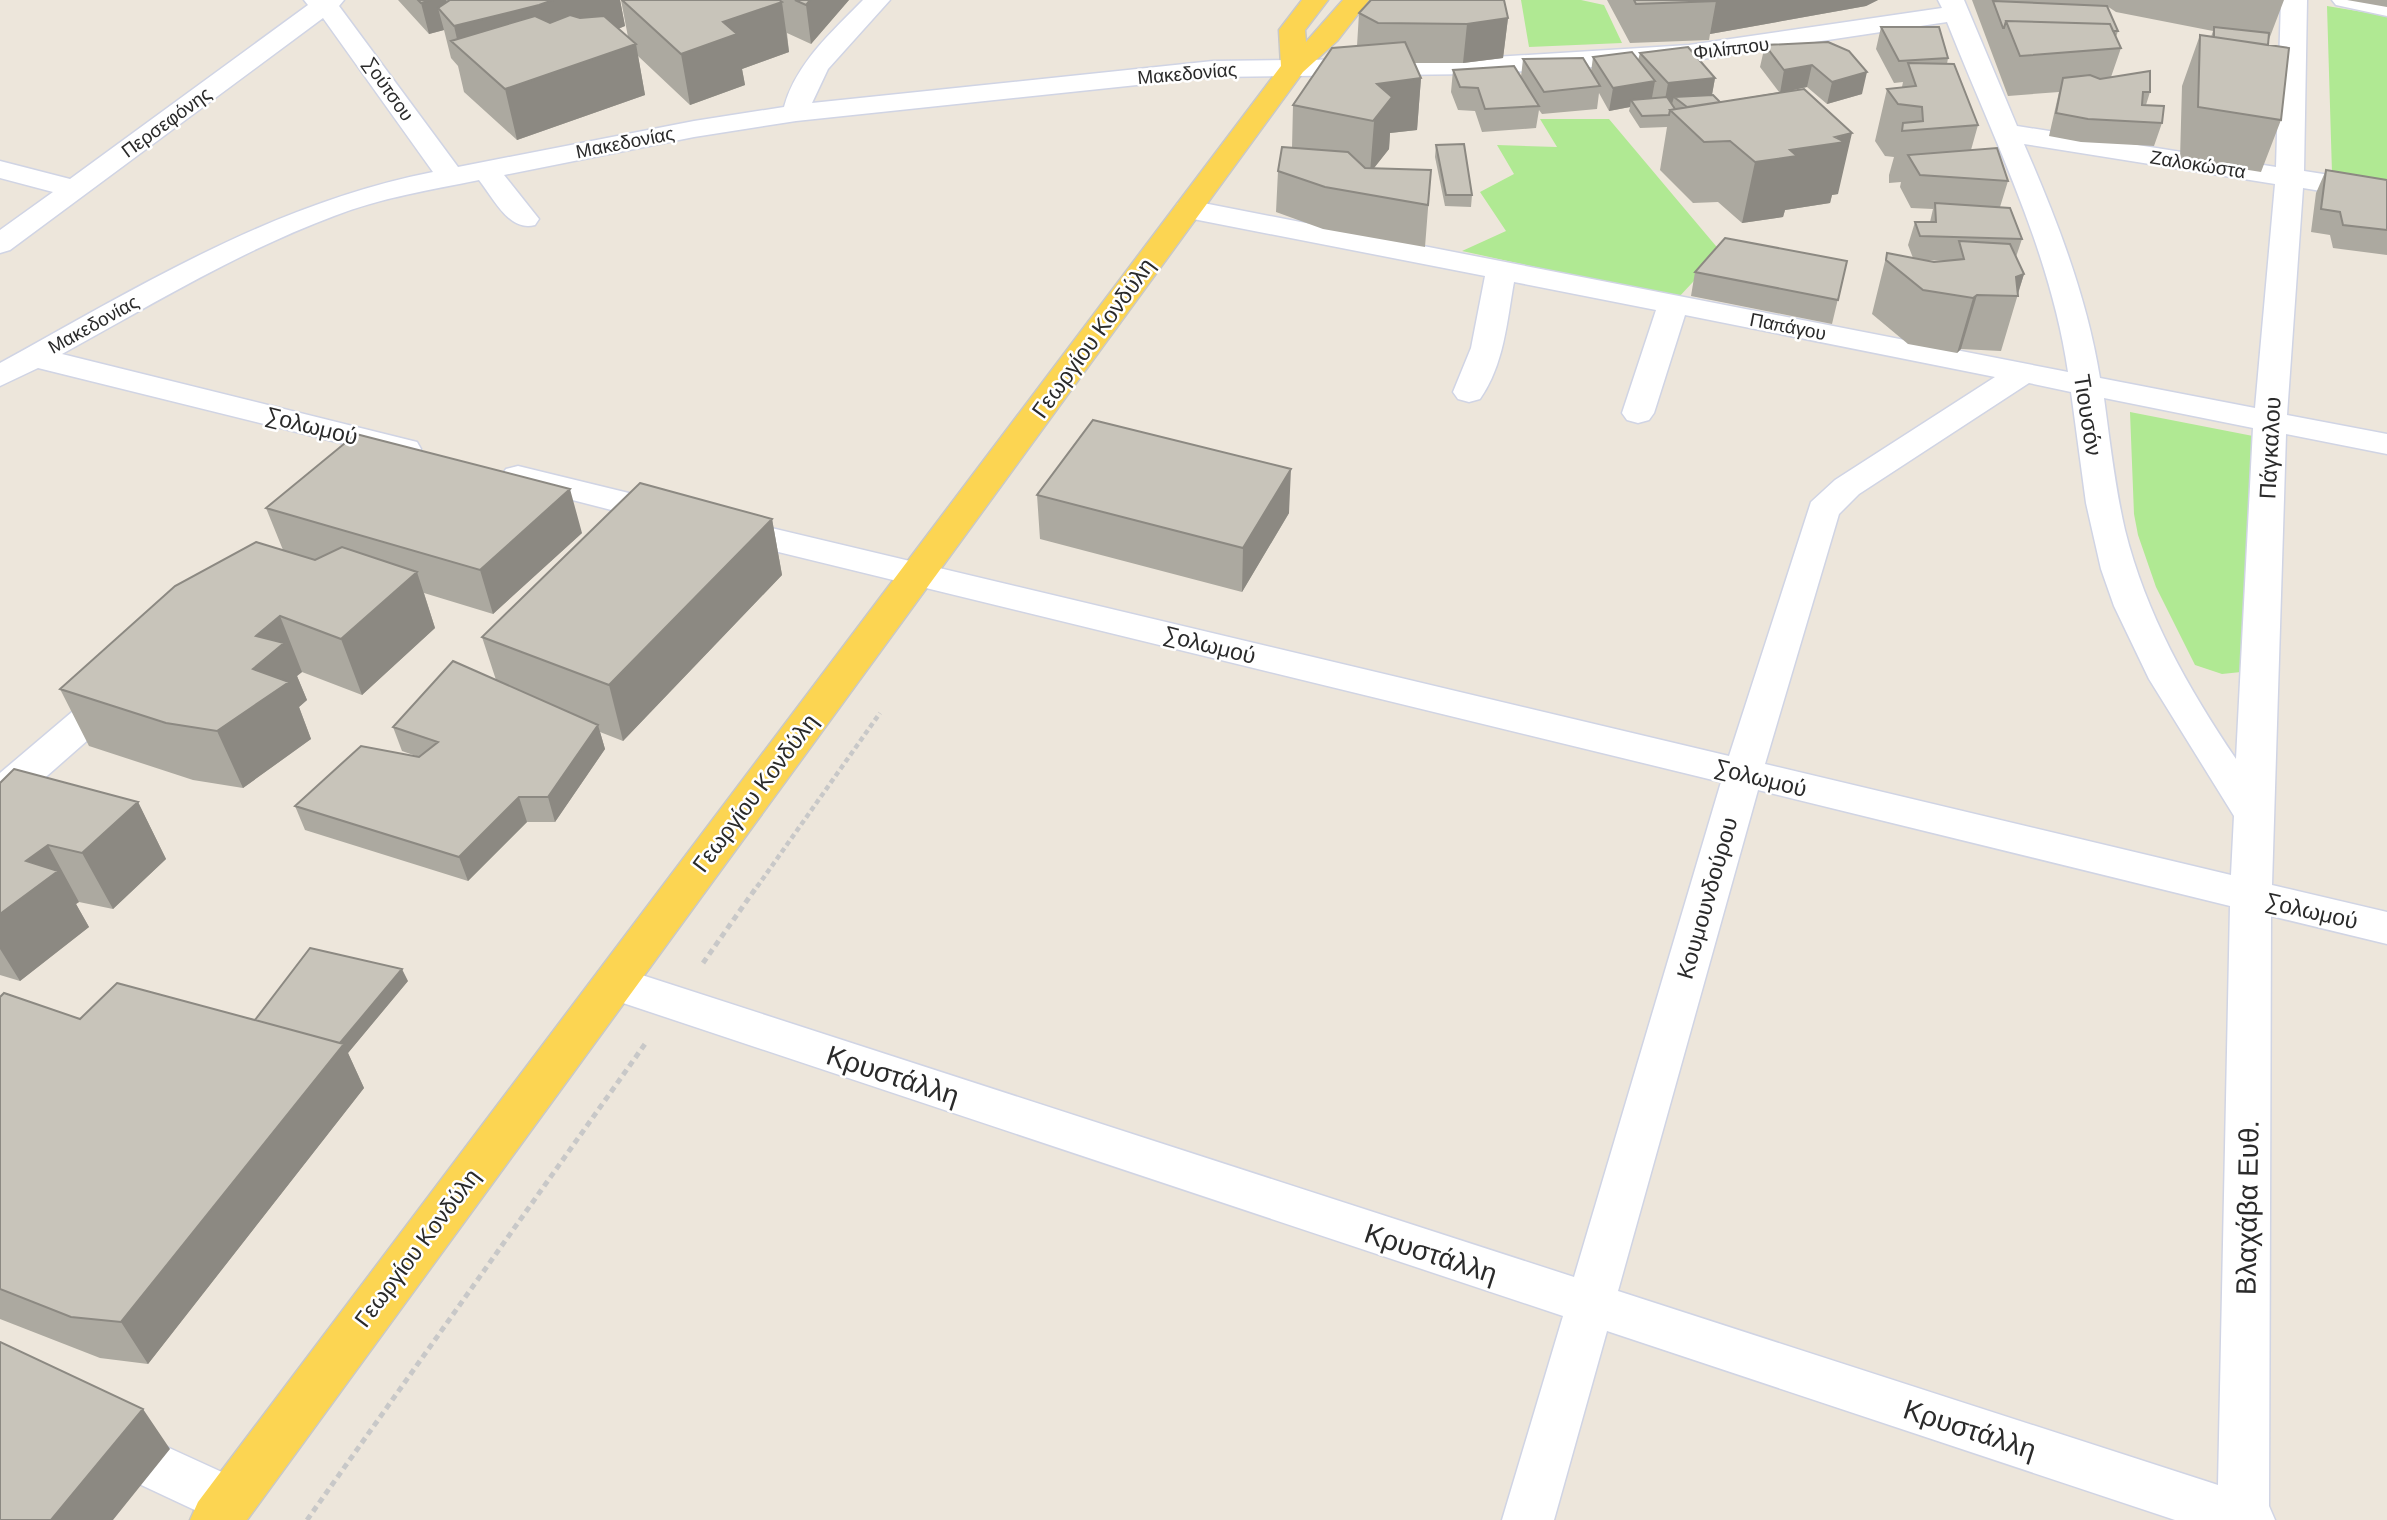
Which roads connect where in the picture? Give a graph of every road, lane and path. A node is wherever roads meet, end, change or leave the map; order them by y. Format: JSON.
{"nodes":[{"id":1,"x":877,"y":0,"type":"edge"},
{"id":2,"x":1315,"y":0,"type":"edge"},
{"id":3,"x":1356,"y":0,"type":"edge"},
{"id":4,"x":2294,"y":0,"type":"edge"},
{"id":5,"x":2345,"y":0,"type":"edge"},
{"id":6,"x":324,"y":2,"type":"edge"},
{"id":7,"x":1954,"y":7,"type":"edge"},
{"id":8,"x":2387,"y":8,"type":"edge"},
{"id":9,"x":1294,"y":66,"type":"junction"},
{"id":10,"x":796,"y":113,"type":"junction"},
{"id":11,"x":2008,"y":133,"type":"junction"},
{"id":12,"x":0,"y":169,"type":"edge"},
{"id":13,"x":485,"y":169,"type":"junction"},
{"id":14,"x":450,"y":176,"type":"junction"},
{"id":15,"x":2290,"y":178,"type":"junction"},
{"id":16,"x":75,"y":189,"type":"junction"},
{"id":17,"x":2387,"y":193,"type":"edge"},
{"id":18,"x":1188,"y":209,"type":"junction"},
{"id":19,"x":525,"y":219,"type":"dead end"},
{"id":20,"x":0,"y":244,"type":"edge"},
{"id":21,"x":1501,"y":270,"type":"junction"},
{"id":22,"x":1673,"y":304,"type":"junction"},
{"id":23,"x":34,"y":356,"type":"junction"},
{"id":24,"x":2023,"y":373,"type":"junction"},
{"id":25,"x":0,"y":376,"type":"edge"},
{"id":26,"x":2084,"y":385,"type":"junction"},
{"id":27,"x":1469,"y":392,"type":"dead end"},
{"id":28,"x":1638,"y":413,"type":"dead end"},
{"id":29,"x":2270,"y":421,"type":"junction"},
{"id":30,"x":2387,"y":444,"type":"edge"},
{"id":31,"x":485,"y":468,"type":"edge"},
{"id":32,"x":371,"y":477,"type":"edge"},
{"id":33,"x":917,"y":575,"type":"junction"},
{"id":34,"x":147,"y":668,"type":"edge"},
{"id":35,"x":881,"y":711,"type":"dead end"},
{"id":36,"x":1743,"y":774,"type":"junction"},
{"id":37,"x":0,"y":794,"type":"edge"},
{"id":38,"x":2254,"y":815,"type":"junction"},
{"id":39,"x":2251,"y":896,"type":"junction"},
{"id":40,"x":2387,"y":928,"type":"edge"},
{"id":41,"x":614,"y":983,"type":"junction"},
{"id":42,"x":674,"y":1003,"type":"junction"},
{"id":43,"x":1590,"y":1305,"type":"junction"},
{"id":44,"x":72,"y":1427,"type":"edge"},
{"id":45,"x":223,"y":1511,"type":"edge"},
{"id":46,"x":2245,"y":1519,"type":"edge"},
{"id":47,"x":307,"y":1520,"type":"edge"},
{"id":48,"x":1528,"y":1520,"type":"edge"}],
"edges":[{"from":1,"to":10,"type":"street"},
{"from":2,"to":9,"type":"main road"},
{"from":3,"to":9,"type":"main road","name":"Γεωργίου Κονδύλη"},
{"from":4,"to":15,"type":"street","name":"Πάγκαλου"},
{"from":5,"to":8,"type":"street"},
{"from":6,"to":14,"type":"street","name":"Σούτσου"},
{"from":6,"to":16,"type":"street","name":"Περσεφόνης"},
{"from":7,"to":9,"type":"street","name":"Φιλίππου"},
{"from":7,"to":11,"type":"street","name":"Τιουσόν"},
{"from":9,"to":10,"type":"street","name":"Μακεδονίας"},
{"from":9,"to":18,"type":"main road","name":"Γεωργίου Κονδύλη"},
{"from":10,"to":13,"type":"street","name":"Μακεδονίας"},
{"from":11,"to":15,"type":"street","name":"Ζαλοκώστα"},
{"from":11,"to":26,"type":"street","name":"Τιουσόν"},
{"from":12,"to":16,"type":"street"},
{"from":13,"to":14,"type":"street","name":"Μακεδονίας"},
{"from":13,"to":19,"type":"street"},
{"from":14,"to":23,"type":"street","name":"Μακεδονίας"},
{"from":15,"to":17,"type":"street","name":"Ζαλοκώστα"},
{"from":15,"to":29,"type":"street","name":"Πάγκαλου"},
{"from":16,"to":20,"type":"street","name":"Περσεφόνης"},
{"from":18,"to":21,"type":"street","name":"Παπάγου"},
{"from":18,"to":33,"type":"main road","name":"Γεωργίου Κονδύλη"},
{"from":21,"to":22,"type":"street","name":"Παπάγου"},
{"from":21,"to":27,"type":"street"},
{"from":22,"to":24,"type":"street","name":"Παπάγου"},
{"from":22,"to":28,"type":"street"},
{"from":23,"to":25,"type":"street","name":"Μακεδονίας"},
{"from":23,"to":32,"type":"street","name":"Σολωμού"},
{"from":24,"to":26,"type":"street","name":"Παπάγου"},
{"from":24,"to":36,"type":"street","name":"Κουμουνδούρου"},
{"from":26,"to":29,"type":"street","name":"Παπάγου"},
{"from":26,"to":38,"type":"street","name":"Τιουσόν"},
{"from":29,"to":30,"type":"street","name":"Παπάγου"},
{"from":29,"to":38,"type":"street","name":"Πάγκαλου"},
{"from":31,"to":33,"type":"street","name":"Σολωμού"},
{"from":33,"to":36,"type":"street","name":"Σολωμού"},
{"from":33,"to":41,"type":"main road","name":"Γεωργίου Κονδύλη"},
{"from":34,"to":37,"type":"street"},
{"from":35,"to":42,"type":"path"},
{"from":36,"to":39,"type":"street","name":"Σολωμού"},
{"from":36,"to":43,"type":"street","name":"Κουμουνδούρου"},
{"from":38,"to":39,"type":"street","name":"Πάγκαλου"},
{"from":39,"to":40,"type":"street","name":"Σολωμού"},
{"from":39,"to":46,"type":"street","name":"Βλαχάβα Ευθ."},
{"from":41,"to":42,"type":"street","name":"Κρυστάλλη"},
{"from":41,"to":45,"type":"main road","name":"Γεωργίου Κονδύλη"},
{"from":42,"to":43,"type":"street","name":"Κρυστάλλη"},
{"from":42,"to":47,"type":"path"},
{"from":43,"to":46,"type":"street","name":"Κρυστάλλη"},
{"from":43,"to":48,"type":"street","name":"Κουμουνδούρου"},
{"from":44,"to":45,"type":"street"}]}
